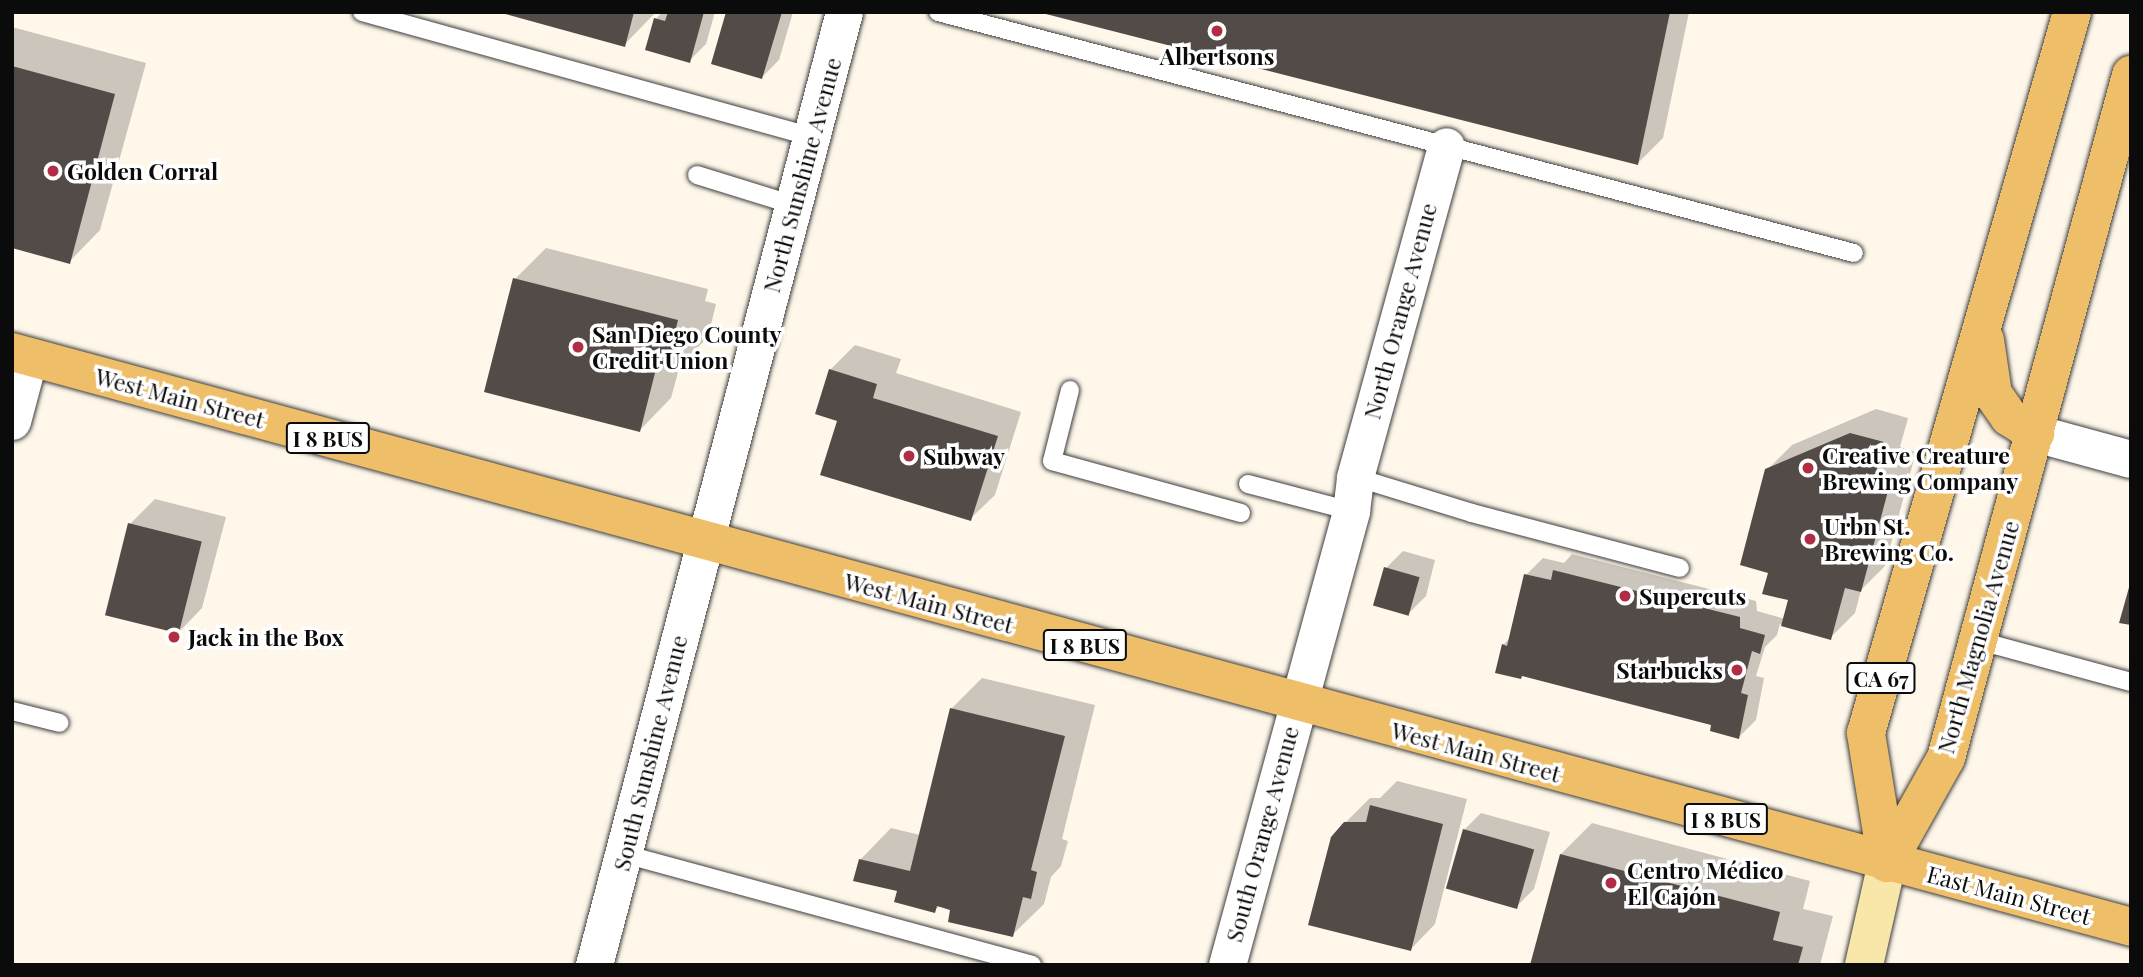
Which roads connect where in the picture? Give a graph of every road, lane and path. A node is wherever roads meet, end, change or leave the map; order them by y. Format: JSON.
{"nodes":[{"id":1,"x":362,"y":12,"type":"edge"},
{"id":2,"x":844,"y":12,"type":"edge"},
{"id":3,"x":938,"y":12,"type":"edge"},
{"id":4,"x":2072,"y":12,"type":"edge"},
{"id":5,"x":962,"y":15,"type":"edge"},
{"id":6,"x":2131,"y":75,"type":"edge"},
{"id":7,"x":813,"y":137,"type":"junction"},
{"id":8,"x":1446,"y":146,"type":"junction"},
{"id":9,"x":697,"y":175,"type":"dead end"},
{"id":10,"x":794,"y":205,"type":"junction"},
{"id":11,"x":1854,"y":253,"type":"dead end"},
{"id":12,"x":1984,"y":320,"type":"junction"},
{"id":13,"x":21,"y":355,"type":"edge"},
{"id":14,"x":1070,"y":390,"type":"dead end"},
{"id":15,"x":12,"y":421,"type":"edge"},
{"id":16,"x":2035,"y":433,"type":"junction"},
{"id":17,"x":2131,"y":459,"type":"edge"},
{"id":18,"x":1248,"y":484,"type":"dead end"},
{"id":19,"x":1353,"y":494,"type":"junction"},
{"id":20,"x":1241,"y":513,"type":"dead end"},
{"id":21,"x":704,"y":541,"type":"junction"},
{"id":22,"x":1679,"y":568,"type":"dead end"},
{"id":23,"x":1980,"y":641,"type":"junction"},
{"id":24,"x":2131,"y":682,"type":"edge"},
{"id":25,"x":1297,"y":703,"type":"junction"},
{"id":26,"x":12,"y":711,"type":"edge"},
{"id":27,"x":60,"y":723,"type":"dead end"},
{"id":28,"x":624,"y":854,"type":"junction"},
{"id":29,"x":1887,"y":863,"type":"junction"},
{"id":30,"x":2131,"y":927,"type":"edge"},
{"id":31,"x":594,"y":965,"type":"edge"},
{"id":32,"x":1032,"y":965,"type":"edge"},
{"id":33,"x":1227,"y":965,"type":"edge"},
{"id":34,"x":1864,"y":965,"type":"edge"}],
"edges":[{"from":1,"to":7,"type":"lane"},
{"from":2,"to":7,"type":"street","name":"North Sunshine Avenue"},
{"from":3,"to":5,"type":"lane"},
{"from":4,"to":12,"type":"main road","number":"CA 67"},
{"from":5,"to":8,"type":"lane"},
{"from":6,"to":16,"type":"main road","name":"North Magnolia Avenue"},
{"from":7,"to":10,"type":"street","name":"North Sunshine Avenue"},
{"from":8,"to":11,"type":"lane"},
{"from":8,"to":19,"type":"street","name":"North Orange Avenue"},
{"from":9,"to":10,"type":"lane"},
{"from":10,"to":21,"type":"street","name":"North Sunshine Avenue"},
{"from":12,"to":16,"type":"main road"},
{"from":12,"to":29,"type":"main road","number":"CA 67"},
{"from":13,"to":15,"type":"street"},
{"from":13,"to":21,"type":"main road","name":"West Main Street","number":"I 8 BUS"},
{"from":14,"to":20,"type":"lane"},
{"from":16,"to":17,"type":"street"},
{"from":16,"to":23,"type":"main road","name":"North Magnolia Avenue"},
{"from":18,"to":19,"type":"lane"},
{"from":19,"to":22,"type":"lane"},
{"from":19,"to":25,"type":"street","name":"North Orange Avenue"},
{"from":21,"to":25,"type":"main road","name":"West Main Street","number":"I 8 BUS"},
{"from":21,"to":28,"type":"street","name":"South Sunshine Avenue"},
{"from":23,"to":24,"type":"lane"},
{"from":23,"to":29,"type":"main road","name":"North Magnolia Avenue"},
{"from":25,"to":29,"type":"main road","name":"West Main Street","number":"I 8 BUS"},
{"from":25,"to":33,"type":"street","name":"South Orange Avenue"},
{"from":26,"to":27,"type":"lane"},
{"from":28,"to":31,"type":"street","name":"South Sunshine Avenue"},
{"from":28,"to":32,"type":"lane"},
{"from":29,"to":30,"type":"main road","name":"East Main Street","number":"I 8 BUS"},
{"from":29,"to":34,"type":"main road"}]}
